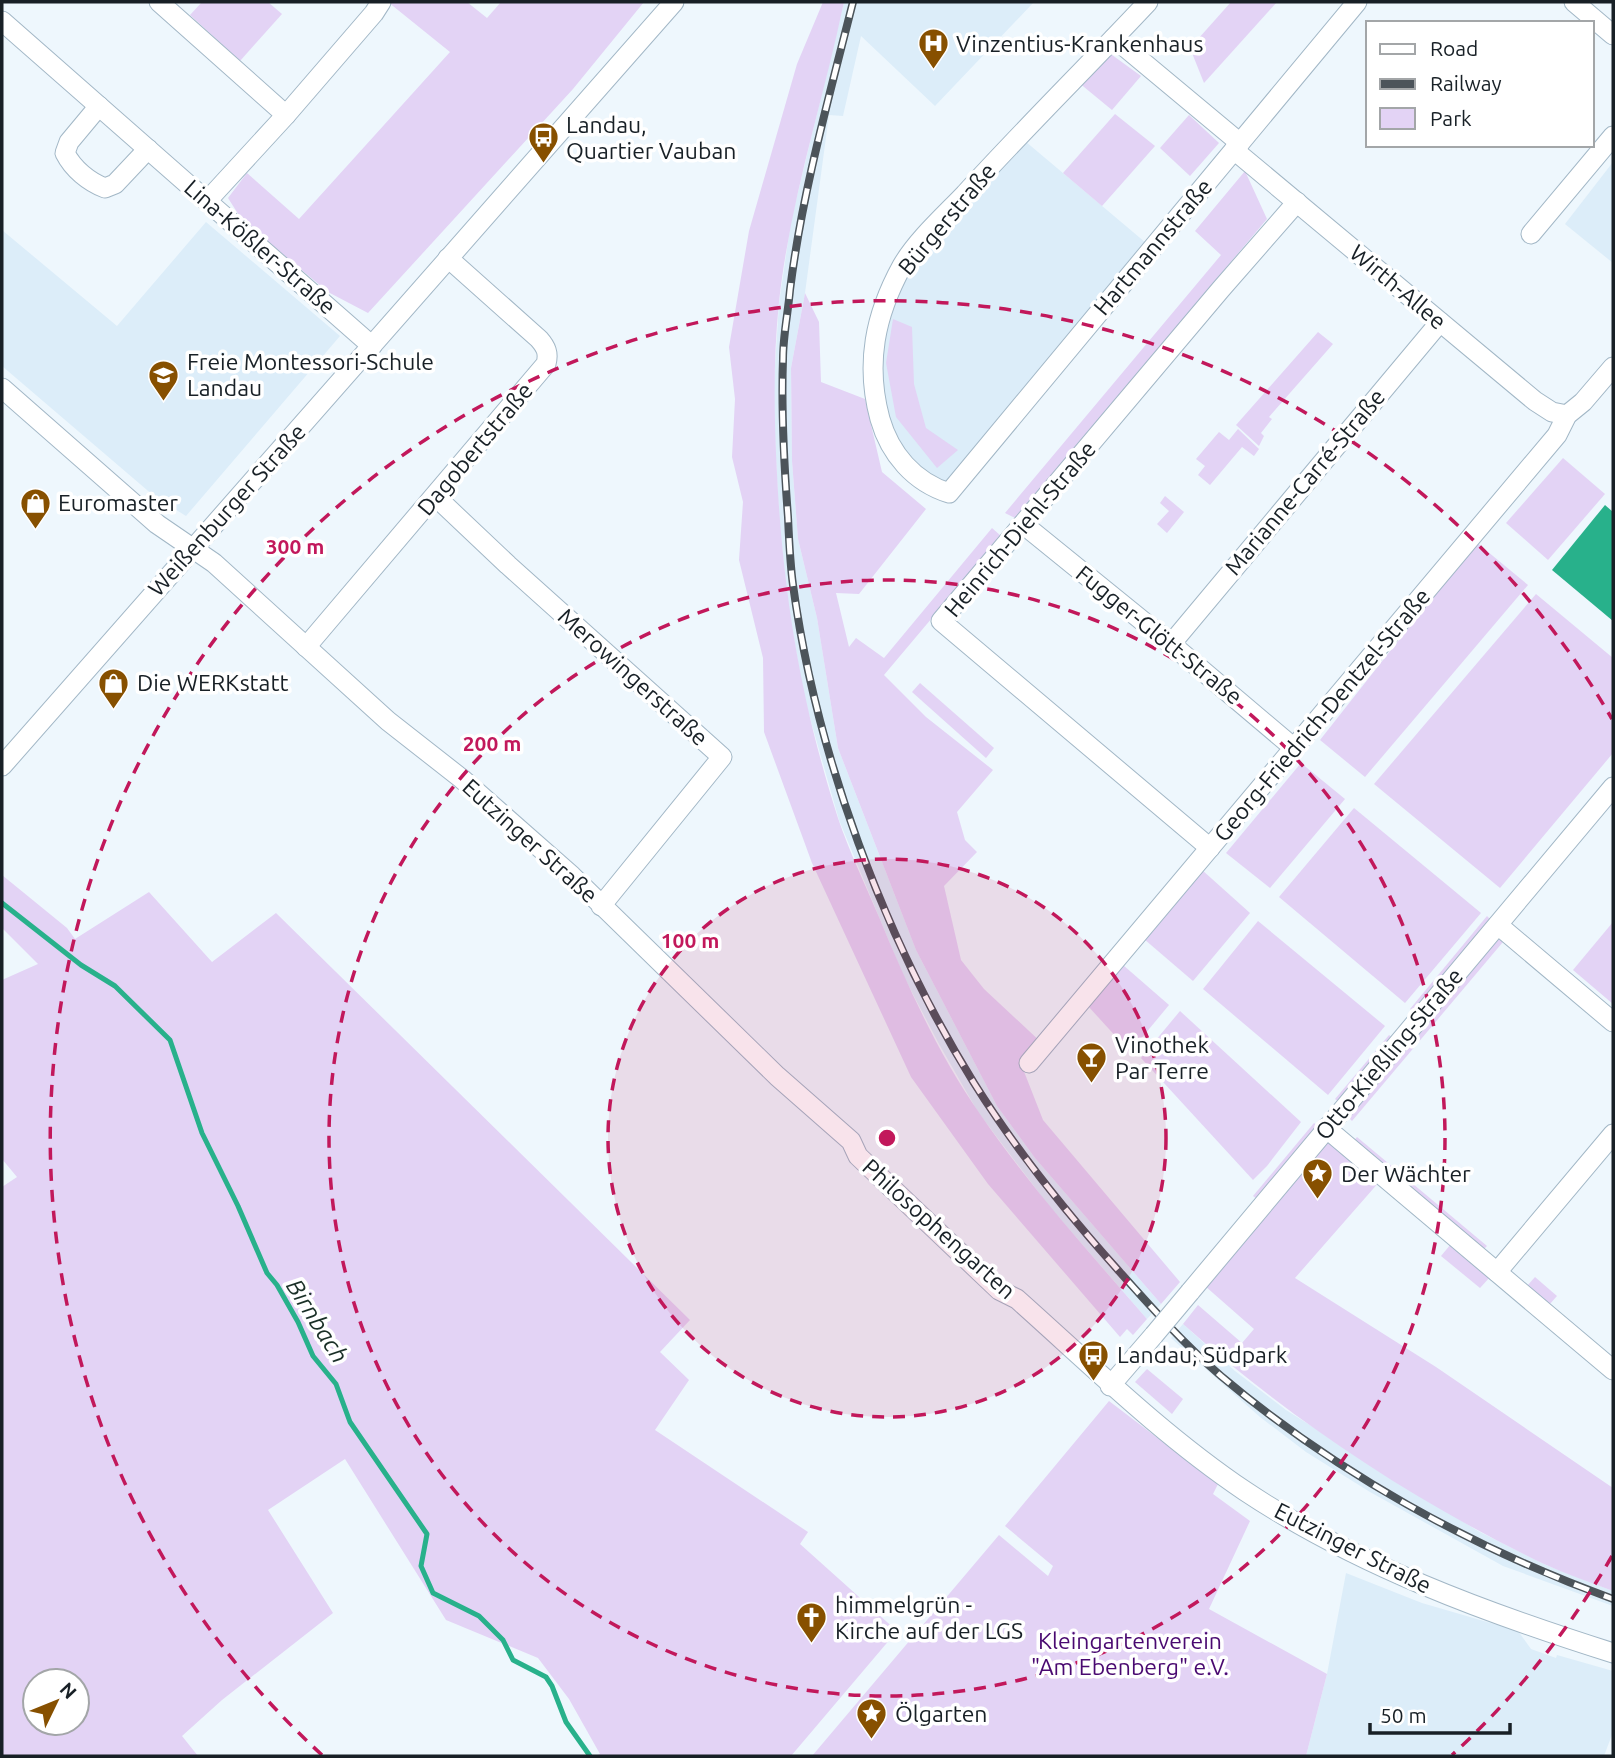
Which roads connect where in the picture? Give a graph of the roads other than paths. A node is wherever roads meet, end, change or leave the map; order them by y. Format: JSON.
{"nodes":[{"id":1,"x":159,"y":2,"type":"edge"},
{"id":2,"x":381,"y":2,"type":"edge"},
{"id":3,"x":674,"y":2,"type":"edge"},
{"id":4,"x":1148,"y":2,"type":"edge"},
{"id":5,"x":1357,"y":2,"type":"edge"},
{"id":6,"x":1574,"y":2,"type":"edge"},
{"id":7,"x":2,"y":20,"type":"edge"},
{"id":8,"x":1613,"y":35,"type":"edge"},
{"id":9,"x":1114,"y":38,"type":"junction"},
{"id":10,"x":99,"y":106,"type":"junction"},
{"id":11,"x":286,"y":115,"type":"junction"},
{"id":12,"x":1613,"y":136,"type":"edge"},
{"id":13,"x":1237,"y":146,"type":"junction"},
{"id":14,"x":148,"y":149,"type":"junction"},
{"id":15,"x":207,"y":201,"type":"junction"},
{"id":16,"x":1297,"y":202,"type":"junction"},
{"id":17,"x":1531,"y":234,"type":"dead end"},
{"id":18,"x":448,"y":258,"type":"junction"},
{"id":19,"x":1440,"y":322,"type":"junction"},
{"id":20,"x":372,"y":346,"type":"junction"},
{"id":21,"x":1613,"y":368,"type":"edge"},
{"id":22,"x":2,"y":388,"type":"edge"},
{"id":23,"x":1567,"y":415,"type":"junction"},
{"id":24,"x":949,"y":493,"type":"joint"},
{"id":25,"x":435,"y":496,"type":"junction"},
{"id":26,"x":1023,"y":524,"type":"junction"},
{"id":27,"x":194,"y":547,"type":"junction"},
{"id":28,"x":1171,"y":643,"type":"junction"},
{"id":29,"x":306,"y":647,"type":"junction"},
{"id":30,"x":1294,"y":748,"type":"junction"},
{"id":31,"x":2,"y":766,"type":"edge"},
{"id":32,"x":1613,"y":787,"type":"edge"},
{"id":33,"x":1210,"y":848,"type":"junction"},
{"id":34,"x":601,"y":906,"type":"junction"},
{"id":35,"x":1498,"y":925,"type":"junction"},
{"id":36,"x":1613,"y":1022,"type":"edge"},
{"id":37,"x":1029,"y":1063,"type":"dead end"},
{"id":38,"x":795,"y":1090,"type":"joint"},
{"id":39,"x":1326,"y":1128,"type":"junction"},
{"id":40,"x":1613,"y":1134,"type":"edge"},
{"id":41,"x":1497,"y":1272,"type":"junction"},
{"id":42,"x":1027,"y":1308,"type":"joint"},
{"id":43,"x":1613,"y":1370,"type":"edge"},
{"id":44,"x":1110,"y":1386,"type":"junction"},
{"id":45,"x":1613,"y":1653,"type":"edge"}],
"edges":[{"from":1,"to":11,"type":"street"},
{"from":2,"to":11,"type":"street"},
{"from":3,"to":18,"type":"street","name":"Weißenburger Straße"},
{"from":4,"to":9,"type":"street","name":"Bürgerstraße"},
{"from":5,"to":13,"type":"street","name":"Hartmannstraße"},
{"from":6,"to":8,"type":"street"},
{"from":7,"to":10,"type":"street","name":"Lina-Kößler-Straße"},
{"from":9,"to":13,"type":"street"},
{"from":9,"to":24,"type":"street","name":"Bürgerstraße"},
{"from":10,"to":14,"type":"street","name":"Lina-Kößler-Straße"},
{"from":10,"to":14,"type":"street"},
{"from":11,"to":15,"type":"street"},
{"from":12,"to":17,"type":"street"},
{"from":13,"to":16,"type":"street","name":"Wirth-Allee"},
{"from":13,"to":24,"type":"street","name":"Hartmannstraße"},
{"from":14,"to":15,"type":"street","name":"Lina-Kößler-Straße"},
{"from":15,"to":20,"type":"street","name":"Lina-Kößler-Straße"},
{"from":16,"to":19,"type":"street","name":"Wirth-Allee"},
{"from":16,"to":26,"type":"street","name":"Heinrich-Diehl-Straße"},
{"from":18,"to":20,"type":"street","name":"Weißenburger Straße"},
{"from":18,"to":25,"type":"street","name":"Dagobertstraße"},
{"from":19,"to":23,"type":"street","name":"Wirth-Allee"},
{"from":19,"to":28,"type":"street","name":"Marianne-Carré-Straße"},
{"from":20,"to":27,"type":"street","name":"Weißenburger Straße"},
{"from":21,"to":23,"type":"street","name":"Georg-Friedrich-Dentzel-Straße"},
{"from":22,"to":27,"type":"street","name":"Eutzinger Straße"},
{"from":23,"to":30,"type":"street","name":"Georg-Friedrich-Dentzel-Straße"},
{"from":25,"to":29,"type":"street","name":"Dagobertstraße"},
{"from":25,"to":34,"type":"street","name":"Merowingerstraße"},
{"from":26,"to":28,"type":"street","name":"Fugger-Glött-Straße"},
{"from":26,"to":33,"type":"street","name":"Heinrich-Diehl-Straße"},
{"from":27,"to":29,"type":"street","name":"Eutzinger Straße"},
{"from":27,"to":31,"type":"street","name":"Weißenburger Straße"},
{"from":28,"to":30,"type":"street","name":"Fugger-Glött-Straße"},
{"from":29,"to":34,"type":"street","name":"Eutzinger Straße"},
{"from":30,"to":33,"type":"street","name":"Georg-Friedrich-Dentzel-Straße"},
{"from":32,"to":35,"type":"street","name":"Otto-Kießling-Straße"},
{"from":33,"to":37,"type":"street","name":"Georg-Friedrich-Dentzel-Straße"},
{"from":34,"to":38,"type":"street","name":"Eutzinger Straße"},
{"from":35,"to":36,"type":"street"},
{"from":35,"to":39,"type":"street","name":"Otto-Kießling-Straße"},
{"from":38,"to":42,"type":"street","name":"Philosophengarten"},
{"from":39,"to":41,"type":"street"},
{"from":39,"to":44,"type":"street","name":"Otto-Kießling-Straße","bridge":true},
{"from":40,"to":41,"type":"street"},
{"from":41,"to":43,"type":"street"},
{"from":42,"to":44,"type":"street","name":"Eutzinger Straße"},
{"from":44,"to":45,"type":"street","name":"Eutzinger Straße"}]}
